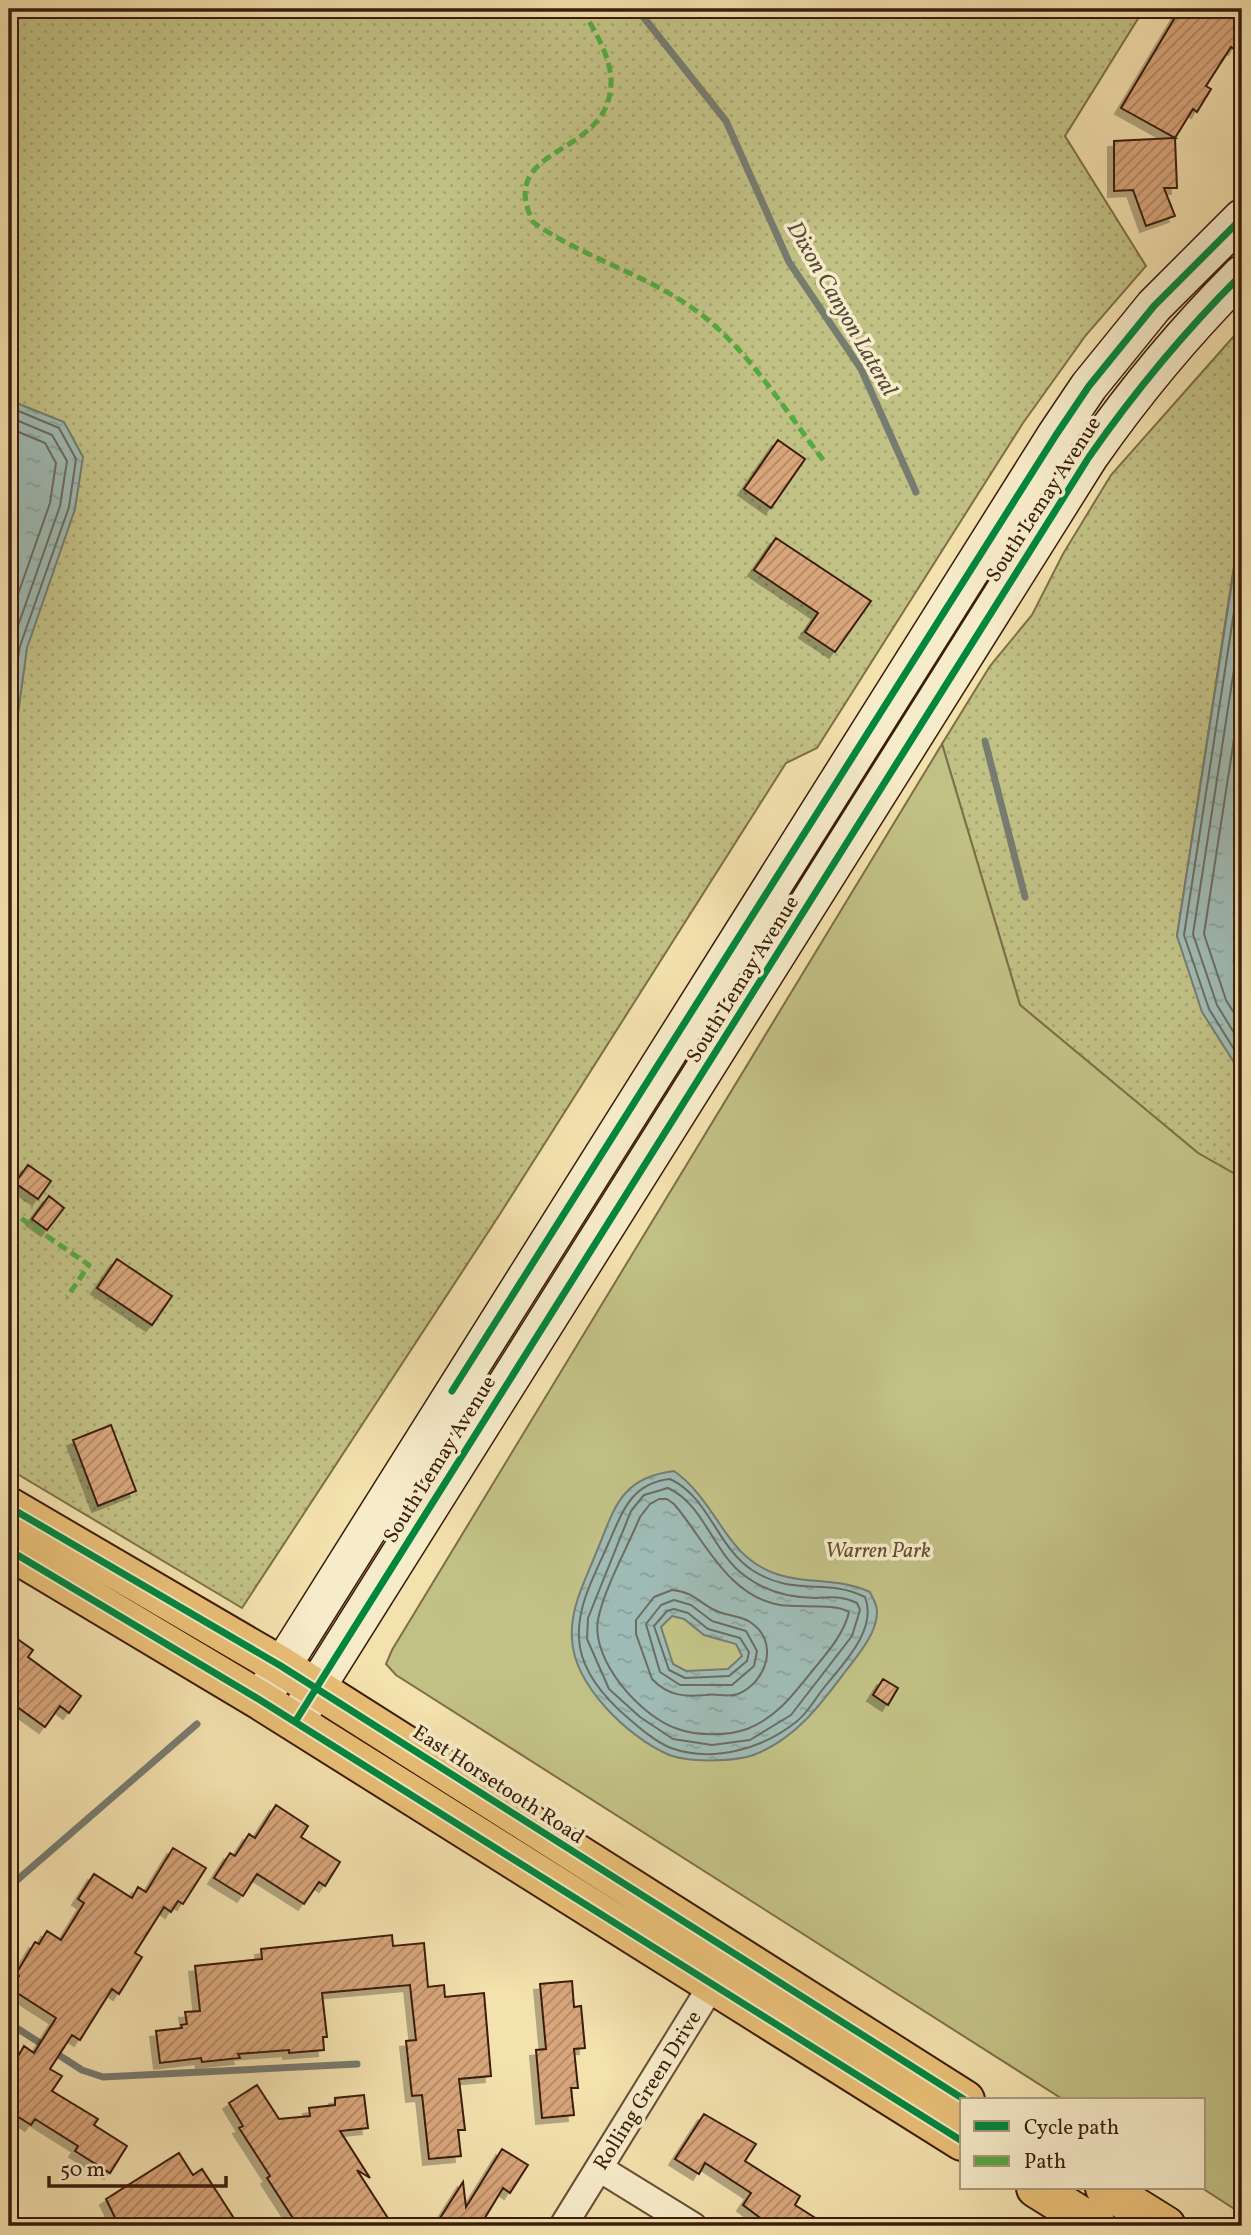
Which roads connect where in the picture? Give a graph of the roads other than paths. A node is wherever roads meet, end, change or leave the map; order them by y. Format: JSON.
{"nodes":[{"id":1,"x":1242,"y":218,"type":"edge"},
{"id":2,"x":1242,"y":274,"type":"edge"},
{"id":3,"x":9,"y":1507,"type":"edge"},
{"id":4,"x":9,"y":1550,"type":"edge"},
{"id":5,"x":281,"y":1666,"type":"junction"},
{"id":6,"x":315,"y":1689,"type":"junction"},
{"id":7,"x":260,"y":1700,"type":"junction"},
{"id":8,"x":295,"y":1722,"type":"junction"},
{"id":9,"x":722,"y":1969,"type":"junction"},
{"id":10,"x":961,"y":2098,"type":"edge"},
{"id":11,"x":960,"y":2140,"type":"edge"},
{"id":12,"x":599,"y":2168,"type":"junction"},
{"id":13,"x":1039,"y":2190,"type":"edge"},
{"id":14,"x":1108,"y":2190,"type":"edge"},
{"id":15,"x":563,"y":2226,"type":"edge"},
{"id":16,"x":693,"y":2226,"type":"edge"},
{"id":17,"x":1097,"y":2226,"type":"edge"},
{"id":18,"x":1167,"y":2226,"type":"edge"}],
"edges":[{"from":1,"to":5,"type":"main road","name":"South Lemay Avenue"},
{"from":2,"to":6,"type":"main road","name":"South Lemay Avenue"},
{"from":3,"to":5,"type":"main road","name":"East Horsetooth Road"},
{"from":4,"to":7,"type":"main road","name":"East Horsetooth Road"},
{"from":5,"to":6,"type":"main road","name":"East Horsetooth Road"},
{"from":5,"to":7,"type":"main road","name":"South Lemay Avenue"},
{"from":6,"to":8,"type":"main road","name":"South Lemay Avenue"},
{"from":6,"to":9,"type":"main road","name":"East Horsetooth Road"},
{"from":7,"to":8,"type":"main road","name":"East Horsetooth Road"},
{"from":8,"to":9,"type":"main road","name":"East Horsetooth Road"},
{"from":9,"to":10,"type":"main road","name":"East Horsetooth Road"},
{"from":9,"to":11,"type":"main road","name":"East Horsetooth Road"},
{"from":9,"to":12,"type":"street","name":"Rolling Green Drive"},
{"from":12,"to":15,"type":"street","name":"Rolling Green Drive"},
{"from":12,"to":16,"type":"street"},
{"from":13,"to":17,"type":"main road"},
{"from":14,"to":18,"type":"main road"}]}
